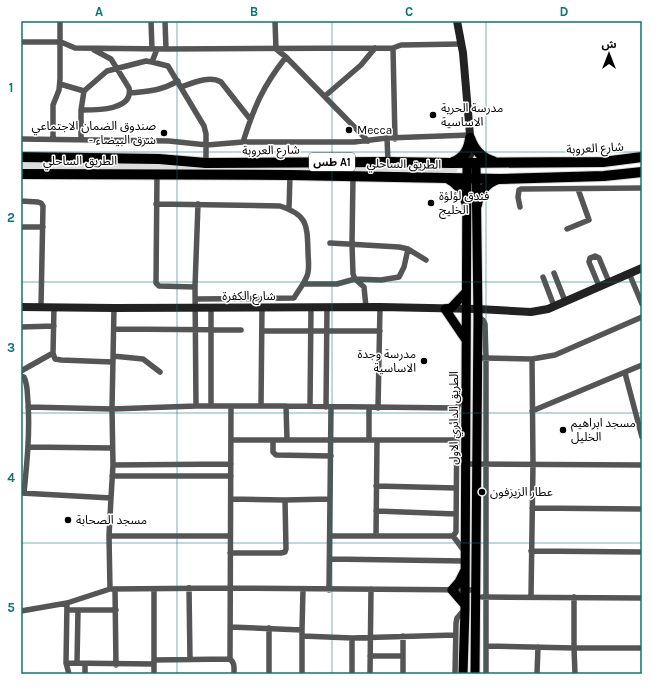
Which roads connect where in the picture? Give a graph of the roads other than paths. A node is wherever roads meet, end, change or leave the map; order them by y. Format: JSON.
{"nodes":[{"id":1,"x":60,"y":21,"type":"edge"},
{"id":2,"x":151,"y":21,"type":"edge"},
{"id":3,"x":165,"y":21,"type":"edge"},
{"id":4,"x":275,"y":21,"type":"edge"},
{"id":5,"x":457,"y":21,"type":"edge"},
{"id":6,"x":21,"y":42,"type":"edge"},
{"id":7,"x":61,"y":42,"type":"junction"},
{"id":8,"x":461,"y":44,"type":"junction"},
{"id":9,"x":91,"y":48,"type":"junction"},
{"id":10,"x":375,"y":48,"type":"junction"},
{"id":11,"x":392,"y":48,"type":"junction"},
{"id":12,"x":154,"y":49,"type":"junction"},
{"id":13,"x":166,"y":49,"type":"junction"},
{"id":14,"x":276,"y":49,"type":"junction"},
{"id":15,"x":286,"y":57,"type":"junction"},
{"id":16,"x":152,"y":62,"type":"junction"},
{"id":17,"x":116,"y":68,"type":"junction"},
{"id":18,"x":60,"y":84,"type":"junction"},
{"id":19,"x":179,"y":84,"type":"junction"},
{"id":20,"x":84,"y":91,"type":"junction"},
{"id":21,"x":130,"y":93,"type":"junction"},
{"id":22,"x":325,"y":96,"type":"junction"},
{"id":23,"x":81,"y":110,"type":"junction"},
{"id":24,"x":250,"y":119,"type":"junction"},
{"id":25,"x":470,"y":136,"type":"junction"},
{"id":26,"x":387,"y":138,"type":"junction"},
{"id":27,"x":21,"y":139,"type":"edge"},
{"id":28,"x":54,"y":139,"type":"junction"},
{"id":29,"x":81,"y":139,"type":"junction"},
{"id":30,"x":395,"y":139,"type":"junction"},
{"id":31,"x":368,"y":140,"type":"junction"},
{"id":32,"x":243,"y":142,"type":"junction"},
{"id":33,"x":207,"y":145,"type":"junction"},
{"id":34,"x":21,"y":157,"type":"edge"},
{"id":35,"x":642,"y":157,"type":"edge"},
{"id":36,"x":620,"y":160,"type":"junction"},
{"id":37,"x":388,"y":162,"type":"junction"},
{"id":38,"x":471,"y":162,"type":"junction"},
{"id":39,"x":494,"y":162,"type":"junction"},
{"id":40,"x":595,"y":162,"type":"junction"},
{"id":41,"x":206,"y":163,"type":"junction"},
{"id":42,"x":451,"y":163,"type":"junction"},
{"id":43,"x":642,"y":172,"type":"edge"},
{"id":44,"x":21,"y":174,"type":"edge"},
{"id":45,"x":157,"y":174,"type":"junction"},
{"id":46,"x":290,"y":175,"type":"junction"},
{"id":47,"x":621,"y":175,"type":"junction"},
{"id":48,"x":353,"y":176,"type":"junction"},
{"id":49,"x":594,"y":177,"type":"junction"},
{"id":50,"x":445,"y":178,"type":"junction"},
{"id":51,"x":472,"y":178,"type":"junction"},
{"id":52,"x":500,"y":179,"type":"junction"},
{"id":53,"x":642,"y":188,"type":"edge"},
{"id":54,"x":578,"y":189,"type":"junction"},
{"id":55,"x":21,"y":202,"type":"edge"},
{"id":56,"x":466,"y":202,"type":"junction"},
{"id":57,"x":156,"y":204,"type":"junction"},
{"id":58,"x":198,"y":204,"type":"junction"},
{"id":59,"x":477,"y":205,"type":"junction"},
{"id":60,"x":520,"y":207,"type":"dead end"},
{"id":61,"x":289,"y":209,"type":"junction"},
{"id":62,"x":21,"y":227,"type":"edge"},
{"id":63,"x":43,"y":227,"type":"junction"},
{"id":64,"x":567,"y":229,"type":"dead end"},
{"id":65,"x":330,"y":243,"type":"dead end"},
{"id":66,"x":352,"y":244,"type":"junction"},
{"id":67,"x":408,"y":249,"type":"junction"},
{"id":68,"x":426,"y":260,"type":"dead end"},
{"id":69,"x":642,"y":268,"type":"edge"},
{"id":70,"x":554,"y":273,"type":"dead end"},
{"id":71,"x":629,"y":273,"type":"junction"},
{"id":72,"x":543,"y":277,"type":"dead end"},
{"id":73,"x":355,"y":279,"type":"junction"},
{"id":74,"x":609,"y":282,"type":"junction"},
{"id":75,"x":303,"y":284,"type":"junction"},
{"id":76,"x":599,"y":286,"type":"junction"},
{"id":77,"x":195,"y":287,"type":"junction"},
{"id":78,"x":466,"y":292,"type":"junction"},
{"id":79,"x":564,"y":297,"type":"junction"},
{"id":80,"x":196,"y":298,"type":"junction"},
{"id":81,"x":294,"y":298,"type":"junction"},
{"id":82,"x":553,"y":302,"type":"junction"},
{"id":83,"x":642,"y":304,"type":"edge"},
{"id":84,"x":21,"y":306,"type":"edge"},
{"id":85,"x":41,"y":307,"type":"junction"},
{"id":86,"x":54,"y":307,"type":"junction"},
{"id":87,"x":293,"y":307,"type":"junction"},
{"id":88,"x":311,"y":307,"type":"junction"},
{"id":89,"x":327,"y":307,"type":"junction"},
{"id":90,"x":366,"y":307,"type":"junction"},
{"id":91,"x":380,"y":307,"type":"junction"},
{"id":92,"x":114,"y":308,"type":"junction"},
{"id":93,"x":195,"y":308,"type":"junction"},
{"id":94,"x":211,"y":308,"type":"junction"},
{"id":95,"x":262,"y":308,"type":"junction"},
{"id":96,"x":445,"y":308,"type":"junction"},
{"id":97,"x":466,"y":309,"type":"junction"},
{"id":98,"x":478,"y":313,"type":"junction"},
{"id":99,"x":642,"y":317,"type":"edge"},
{"id":100,"x":54,"y":326,"type":"junction"},
{"id":101,"x":21,"y":327,"type":"edge"},
{"id":102,"x":114,"y":329,"type":"junction"},
{"id":103,"x":196,"y":330,"type":"junction"},
{"id":104,"x":211,"y":330,"type":"junction"},
{"id":105,"x":242,"y":330,"type":"dead end"},
{"id":106,"x":262,"y":331,"type":"junction"},
{"id":107,"x":380,"y":331,"type":"junction"},
{"id":108,"x":311,"y":332,"type":"junction"},
{"id":109,"x":327,"y":332,"type":"junction"},
{"id":110,"x":466,"y":341,"type":"junction"},
{"id":111,"x":53,"y":353,"type":"junction"},
{"id":112,"x":482,"y":358,"type":"junction"},
{"id":113,"x":113,"y":359,"type":"junction"},
{"id":114,"x":532,"y":359,"type":"junction"},
{"id":115,"x":642,"y":365,"type":"edge"},
{"id":116,"x":21,"y":370,"type":"edge"},
{"id":117,"x":160,"y":372,"type":"dead end"},
{"id":118,"x":625,"y":373,"type":"junction"},
{"id":119,"x":21,"y":376,"type":"edge"},
{"id":120,"x":24,"y":384,"type":"edge"},
{"id":121,"x":466,"y":388,"type":"junction"},
{"id":122,"x":196,"y":406,"type":"junction"},
{"id":123,"x":211,"y":406,"type":"junction"},
{"id":124,"x":231,"y":406,"type":"junction"},
{"id":125,"x":261,"y":406,"type":"junction"},
{"id":126,"x":286,"y":406,"type":"junction"},
{"id":127,"x":310,"y":406,"type":"junction"},
{"id":128,"x":28,"y":407,"type":"junction"},
{"id":129,"x":328,"y":407,"type":"junction"},
{"id":130,"x":369,"y":408,"type":"junction"},
{"id":131,"x":378,"y":408,"type":"junction"},
{"id":132,"x":457,"y":408,"type":"junction"},
{"id":133,"x":112,"y":409,"type":"junction"},
{"id":134,"x":532,"y":411,"type":"junction"},
{"id":135,"x":642,"y":437,"type":"edge"},
{"id":136,"x":231,"y":440,"type":"junction"},
{"id":137,"x":273,"y":440,"type":"junction"},
{"id":138,"x":287,"y":440,"type":"junction"},
{"id":139,"x":330,"y":440,"type":"junction"},
{"id":140,"x":369,"y":440,"type":"junction"},
{"id":141,"x":456,"y":440,"type":"junction"},
{"id":142,"x":377,"y":441,"type":"junction"},
{"id":143,"x":28,"y":446,"type":"junction"},
{"id":144,"x":112,"y":448,"type":"junction"},
{"id":145,"x":331,"y":456,"type":"junction"},
{"id":146,"x":231,"y":464,"type":"junction"},
{"id":147,"x":466,"y":464,"type":"junction"},
{"id":148,"x":476,"y":464,"type":"junction"},
{"id":149,"x":486,"y":464,"type":"junction"},
{"id":150,"x":532,"y":464,"type":"junction"},
{"id":151,"x":113,"y":465,"type":"junction"},
{"id":152,"x":642,"y":465,"type":"edge"},
{"id":153,"x":112,"y":476,"type":"junction"},
{"id":154,"x":231,"y":476,"type":"junction"},
{"id":155,"x":376,"y":486,"type":"junction"},
{"id":156,"x":456,"y":488,"type":"junction"},
{"id":157,"x":22,"y":493,"type":"edge"},
{"id":158,"x":111,"y":498,"type":"junction"},
{"id":159,"x":231,"y":499,"type":"junction"},
{"id":160,"x":330,"y":499,"type":"junction"},
{"id":161,"x":285,"y":500,"type":"junction"},
{"id":162,"x":532,"y":508,"type":"junction"},
{"id":163,"x":642,"y":509,"type":"edge"},
{"id":164,"x":376,"y":512,"type":"junction"},
{"id":165,"x":456,"y":514,"type":"junction"},
{"id":166,"x":109,"y":536,"type":"junction"},
{"id":167,"x":230,"y":536,"type":"junction"},
{"id":168,"x":330,"y":536,"type":"junction"},
{"id":169,"x":376,"y":536,"type":"junction"},
{"id":170,"x":453,"y":536,"type":"junction"},
{"id":171,"x":531,"y":551,"type":"junction"},
{"id":172,"x":642,"y":552,"type":"edge"},
{"id":173,"x":230,"y":553,"type":"junction"},
{"id":174,"x":330,"y":559,"type":"junction"},
{"id":175,"x":465,"y":561,"type":"junction"},
{"id":176,"x":189,"y":588,"type":"junction"},
{"id":177,"x":229,"y":588,"type":"junction"},
{"id":178,"x":112,"y":589,"type":"junction"},
{"id":179,"x":154,"y":589,"type":"junction"},
{"id":180,"x":303,"y":589,"type":"junction"},
{"id":181,"x":372,"y":589,"type":"junction"},
{"id":182,"x":329,"y":590,"type":"junction"},
{"id":183,"x":452,"y":590,"type":"junction"},
{"id":184,"x":464,"y":590,"type":"junction"},
{"id":185,"x":476,"y":593,"type":"junction"},
{"id":186,"x":486,"y":597,"type":"junction"},
{"id":187,"x":530,"y":597,"type":"junction"},
{"id":188,"x":574,"y":597,"type":"junction"},
{"id":189,"x":642,"y":598,"type":"edge"},
{"id":190,"x":67,"y":606,"type":"junction"},
{"id":191,"x":465,"y":607,"type":"junction"},
{"id":192,"x":78,"y":610,"type":"junction"},
{"id":193,"x":116,"y":610,"type":"junction"},
{"id":194,"x":21,"y":611,"type":"edge"},
{"id":195,"x":230,"y":627,"type":"junction"},
{"id":196,"x":269,"y":628,"type":"junction"},
{"id":197,"x":302,"y":633,"type":"junction"},
{"id":198,"x":455,"y":635,"type":"junction"},
{"id":199,"x":403,"y":636,"type":"junction"},
{"id":200,"x":371,"y":637,"type":"junction"},
{"id":201,"x":352,"y":638,"type":"junction"},
{"id":202,"x":486,"y":646,"type":"junction"},
{"id":203,"x":538,"y":647,"type":"junction"},
{"id":204,"x":574,"y":648,"type":"junction"},
{"id":205,"x":642,"y":648,"type":"edge"},
{"id":206,"x":370,"y":656,"type":"junction"},
{"id":207,"x":403,"y":656,"type":"junction"},
{"id":208,"x":190,"y":659,"type":"junction"},
{"id":209,"x":230,"y":659,"type":"junction"},
{"id":210,"x":154,"y":662,"type":"junction"},
{"id":211,"x":66,"y":663,"type":"junction"},
{"id":212,"x":77,"y":664,"type":"junction"},
{"id":213,"x":85,"y":664,"type":"junction"},
{"id":214,"x":116,"y":665,"type":"junction"},
{"id":215,"x":69,"y":674,"type":"edge"},
{"id":216,"x":85,"y":674,"type":"edge"},
{"id":217,"x":154,"y":674,"type":"edge"},
{"id":218,"x":234,"y":674,"type":"edge"},
{"id":219,"x":269,"y":674,"type":"edge"},
{"id":220,"x":302,"y":674,"type":"edge"},
{"id":221,"x":352,"y":674,"type":"edge"},
{"id":222,"x":370,"y":674,"type":"edge"},
{"id":223,"x":403,"y":674,"type":"edge"},
{"id":224,"x":454,"y":674,"type":"edge"},
{"id":225,"x":463,"y":674,"type":"edge"},
{"id":226,"x":475,"y":674,"type":"edge"},
{"id":227,"x":486,"y":674,"type":"edge"},
{"id":228,"x":537,"y":674,"type":"edge"},
{"id":229,"x":575,"y":674,"type":"edge"}],
"edges":[{"from":1,"to":7,"type":"street"},
{"from":2,"to":12,"type":"street"},
{"from":3,"to":13,"type":"street"},
{"from":4,"to":14,"type":"street"},
{"from":5,"to":8,"type":"street"},
{"from":6,"to":7,"type":"street"},
{"from":7,"to":9,"type":"street"},
{"from":7,"to":18,"type":"street"},
{"from":8,"to":11,"type":"street"},
{"from":8,"to":25,"type":"street"},
{"from":9,"to":12,"type":"street"},
{"from":9,"to":17,"type":"street"},
{"from":10,"to":11,"type":"street"},
{"from":10,"to":14,"type":"street"},
{"from":10,"to":22,"type":"street"},
{"from":11,"to":30,"type":"street"},
{"from":12,"to":13,"type":"street"},
{"from":12,"to":16,"type":"street"},
{"from":13,"to":14,"type":"street"},
{"from":14,"to":15,"type":"street"},
{"from":15,"to":22,"type":"street"},
{"from":15,"to":24,"type":"street"},
{"from":16,"to":17,"type":"street"},
{"from":16,"to":19,"type":"street"},
{"from":17,"to":20,"type":"street"},
{"from":17,"to":21,"type":"street"},
{"from":18,"to":20,"type":"street"},
{"from":18,"to":28,"type":"street"},
{"from":19,"to":21,"type":"street"},
{"from":19,"to":24,"type":"street"},
{"from":19,"to":33,"type":"street"},
{"from":20,"to":23,"type":"street"},
{"from":21,"to":23,"type":"street"},
{"from":22,"to":31,"type":"street"},
{"from":23,"to":29,"type":"street"},
{"from":24,"to":32,"type":"street"},
{"from":25,"to":30,"type":"street"},
{"from":25,"to":38,"type":"street"},
{"from":25,"to":39,"type":"highway"},
{"from":25,"to":42,"type":"highway"},
{"from":26,"to":30,"type":"street"},
{"from":26,"to":31,"type":"street"},
{"from":26,"to":37,"type":"street"},
{"from":27,"to":28,"type":"street"},
{"from":28,"to":29,"type":"street"},
{"from":29,"to":33,"type":"street"},
{"from":31,"to":32,"type":"street"},
{"from":32,"to":33,"type":"street"},
{"from":33,"to":41,"type":"street"},
{"from":34,"to":41,"type":"highway","name":"شارع العروبة","number":"طس A1"},
{"from":35,"to":36,"type":"highway","name":"شارع العروبة","number":"طس A1"},
{"from":36,"to":40,"type":"highway","name":"شارع العروبة","number":"طس A1"},
{"from":36,"to":47,"type":"highway"},
{"from":37,"to":41,"type":"highway","name":"شارع العروبة","number":"طس A1"},
{"from":37,"to":42,"type":"highway","name":"شارع العروبة","number":"طس A1"},
{"from":38,"to":39,"type":"highway","name":"شارع العروبة","number":"طس A1"},
{"from":38,"to":42,"type":"highway","name":"شارع العروبة","number":"طس A1"},
{"from":38,"to":51,"type":"main road","name":"الطريق الدائري الاول"},
{"from":39,"to":40,"type":"highway","name":"شارع العروبة","number":"طس A1"},
{"from":40,"to":49,"type":"highway"},
{"from":43,"to":47,"type":"highway","name":"الطريق الساحلي","number":"طس A1"},
{"from":44,"to":45,"type":"highway","name":"الطريق الساحلي","number":"طس A1"},
{"from":45,"to":46,"type":"highway","name":"الطريق الساحلي","number":"طس A1"},
{"from":45,"to":57,"type":"street"},
{"from":46,"to":48,"type":"highway","name":"الطريق الساحلي","number":"طس A1"},
{"from":46,"to":61,"type":"street"},
{"from":47,"to":49,"type":"highway","name":"الطريق الساحلي","number":"طس A1"},
{"from":48,"to":50,"type":"highway","name":"الطريق الساحلي","number":"طس A1"},
{"from":48,"to":66,"type":"street"},
{"from":49,"to":52,"type":"highway","name":"الطريق الساحلي","number":"طس A1"},
{"from":50,"to":51,"type":"highway","name":"الطريق الساحلي","number":"طس A1"},
{"from":50,"to":56,"type":"highway"},
{"from":51,"to":52,"type":"highway","name":"الطريق الساحلي","number":"طس A1"},
{"from":51,"to":56,"type":"main road","name":"الطريق الدائري الاول"},
{"from":51,"to":59,"type":"main road","name":"الطريق الدائري الاول"},
{"from":52,"to":59,"type":"highway"},
{"from":53,"to":54,"type":"street"},
{"from":54,"to":60,"type":"street"},
{"from":54,"to":64,"type":"street"},
{"from":55,"to":63,"type":"street"},
{"from":56,"to":78,"type":"main road","name":"الطريق الدائري الاول"},
{"from":57,"to":58,"type":"street"},
{"from":57,"to":77,"type":"street"},
{"from":58,"to":61,"type":"street"},
{"from":58,"to":77,"type":"street"},
{"from":59,"to":98,"type":"main road","name":"الطريق الدائري الاول"},
{"from":61,"to":75,"type":"street"},
{"from":62,"to":63,"type":"street"},
{"from":63,"to":85,"type":"street"},
{"from":65,"to":66,"type":"street"},
{"from":66,"to":67,"type":"street"},
{"from":66,"to":73,"type":"street"},
{"from":67,"to":68,"type":"street"},
{"from":67,"to":73,"type":"street"},
{"from":69,"to":71,"type":"street","name":"شارع الكفرة"},
{"from":70,"to":79,"type":"street"},
{"from":71,"to":74,"type":"street","name":"شارع الكفرة"},
{"from":71,"to":83,"type":"street"},
{"from":72,"to":82,"type":"street"},
{"from":73,"to":75,"type":"street"},
{"from":73,"to":90,"type":"street"},
{"from":74,"to":76,"type":"street","name":"شارع الكفرة"},
{"from":74,"to":76,"type":"street"},
{"from":75,"to":81,"type":"street"},
{"from":76,"to":79,"type":"street","name":"شارع الكفرة"},
{"from":77,"to":80,"type":"street"},
{"from":78,"to":96,"type":"main road"},
{"from":78,"to":97,"type":"main road","name":"الطريق الدائري الاول"},
{"from":79,"to":82,"type":"street","name":"شارع الكفرة"},
{"from":80,"to":81,"type":"street"},
{"from":80,"to":93,"type":"street"},
{"from":81,"to":87,"type":"street"},
{"from":82,"to":98,"type":"street","name":"شارع الكفرة"},
{"from":84,"to":85,"type":"street","name":"شارع الكفرة"},
{"from":85,"to":86,"type":"street","name":"شارع الكفرة"},
{"from":86,"to":92,"type":"street","name":"شارع الكفرة"},
{"from":86,"to":100,"type":"street"},
{"from":87,"to":88,"type":"street","name":"شارع الكفرة"},
{"from":87,"to":95,"type":"street","name":"شارع الكفرة"},
{"from":88,"to":89,"type":"street","name":"شارع الكفرة"},
{"from":88,"to":108,"type":"street"},
{"from":89,"to":90,"type":"street","name":"شارع الكفرة"},
{"from":89,"to":109,"type":"street"},
{"from":90,"to":91,"type":"street","name":"شارع الكفرة"},
{"from":91,"to":96,"type":"street","name":"شارع الكفرة"},
{"from":91,"to":107,"type":"street"},
{"from":92,"to":93,"type":"street","name":"شارع الكفرة"},
{"from":92,"to":102,"type":"street"},
{"from":93,"to":94,"type":"street","name":"شارع الكفرة"},
{"from":93,"to":103,"type":"street"},
{"from":94,"to":95,"type":"street","name":"شارع الكفرة"},
{"from":94,"to":104,"type":"street"},
{"from":95,"to":106,"type":"street"},
{"from":96,"to":97,"type":"street","name":"شارع الكفرة"},
{"from":96,"to":110,"type":"main road"},
{"from":97,"to":98,"type":"street","name":"شارع الكفرة"},
{"from":97,"to":110,"type":"main road","name":"الطريق الدائري الاول"},
{"from":98,"to":112,"type":"main road","name":"الطريق الدائري الاول"},
{"from":99,"to":114,"type":"street"},
{"from":100,"to":101,"type":"street"},
{"from":100,"to":111,"type":"street"},
{"from":102,"to":103,"type":"street"},
{"from":102,"to":113,"type":"street"},
{"from":103,"to":104,"type":"street"},
{"from":103,"to":122,"type":"street"},
{"from":104,"to":105,"type":"street"},
{"from":104,"to":123,"type":"street"},
{"from":106,"to":108,"type":"street"},
{"from":106,"to":125,"type":"street"},
{"from":107,"to":109,"type":"street"},
{"from":107,"to":131,"type":"street"},
{"from":108,"to":109,"type":"street"},
{"from":108,"to":127,"type":"street"},
{"from":109,"to":129,"type":"street"},
{"from":110,"to":121,"type":"main road","name":"الطريق الدائري الاول"},
{"from":111,"to":113,"type":"street"},
{"from":111,"to":116,"type":"street"},
{"from":112,"to":114,"type":"street"},
{"from":112,"to":148,"type":"main road","name":"الطريق الدائري الاول"},
{"from":112,"to":149,"type":"street"},
{"from":113,"to":117,"type":"street"},
{"from":113,"to":133,"type":"street"},
{"from":114,"to":134,"type":"street"},
{"from":115,"to":118,"type":"street"},
{"from":118,"to":134,"type":"street"},
{"from":118,"to":135,"type":"street"},
{"from":119,"to":120,"type":"street"},
{"from":120,"to":128,"type":"street"},
{"from":121,"to":132,"type":"street"},
{"from":121,"to":147,"type":"main road","name":"الطريق الدائري الاول"},
{"from":122,"to":123,"type":"street"},
{"from":122,"to":133,"type":"street"},
{"from":123,"to":124,"type":"street"},
{"from":124,"to":125,"type":"street"},
{"from":124,"to":136,"type":"street"},
{"from":125,"to":126,"type":"street"},
{"from":126,"to":127,"type":"street"},
{"from":126,"to":138,"type":"street"},
{"from":127,"to":129,"type":"street"},
{"from":128,"to":133,"type":"street"},
{"from":128,"to":143,"type":"street"},
{"from":129,"to":130,"type":"street"},
{"from":129,"to":139,"type":"street"},
{"from":130,"to":131,"type":"street"},
{"from":130,"to":140,"type":"street"},
{"from":131,"to":132,"type":"street"},
{"from":132,"to":141,"type":"street"},
{"from":133,"to":144,"type":"street"},
{"from":134,"to":150,"type":"street"},
{"from":136,"to":137,"type":"street"},
{"from":136,"to":146,"type":"street"},
{"from":137,"to":138,"type":"street"},
{"from":137,"to":145,"type":"street"},
{"from":138,"to":139,"type":"street"},
{"from":139,"to":140,"type":"street"},
{"from":139,"to":145,"type":"street"},
{"from":140,"to":142,"type":"street"},
{"from":141,"to":142,"type":"street"},
{"from":141,"to":156,"type":"street"},
{"from":142,"to":155,"type":"street"},
{"from":143,"to":144,"type":"street"},
{"from":143,"to":157,"type":"street"},
{"from":144,"to":151,"type":"street"},
{"from":145,"to":160,"type":"street"},
{"from":146,"to":151,"type":"street"},
{"from":146,"to":154,"type":"street"},
{"from":147,"to":148,"type":"street"},
{"from":147,"to":175,"type":"main road","name":"الطريق الدائري الاول"},
{"from":148,"to":149,"type":"street"},
{"from":148,"to":185,"type":"main road","name":"الطريق الدائري الاول"},
{"from":149,"to":150,"type":"street"},
{"from":149,"to":186,"type":"street"},
{"from":150,"to":152,"type":"street"},
{"from":150,"to":162,"type":"street"},
{"from":151,"to":153,"type":"street"},
{"from":153,"to":154,"type":"street"},
{"from":153,"to":158,"type":"street"},
{"from":154,"to":159,"type":"street"},
{"from":155,"to":156,"type":"street"},
{"from":155,"to":164,"type":"street"},
{"from":156,"to":165,"type":"street"},
{"from":157,"to":158,"type":"street"},
{"from":158,"to":166,"type":"street"},
{"from":159,"to":161,"type":"street"},
{"from":159,"to":167,"type":"street"},
{"from":160,"to":161,"type":"street"},
{"from":160,"to":168,"type":"street"},
{"from":161,"to":173,"type":"street"},
{"from":162,"to":163,"type":"street"},
{"from":162,"to":171,"type":"street"},
{"from":164,"to":165,"type":"street"},
{"from":164,"to":169,"type":"street"},
{"from":165,"to":170,"type":"street"},
{"from":166,"to":167,"type":"street"},
{"from":166,"to":178,"type":"street"},
{"from":167,"to":173,"type":"street"},
{"from":168,"to":169,"type":"street"},
{"from":168,"to":174,"type":"street"},
{"from":169,"to":170,"type":"street"},
{"from":170,"to":175,"type":"street"},
{"from":171,"to":172,"type":"street"},
{"from":171,"to":187,"type":"street"},
{"from":173,"to":177,"type":"street"},
{"from":174,"to":175,"type":"street"},
{"from":174,"to":182,"type":"street"},
{"from":175,"to":183,"type":"main road"},
{"from":175,"to":184,"type":"main road","name":"الطريق الدائري الاول"},
{"from":176,"to":177,"type":"street"},
{"from":176,"to":179,"type":"street"},
{"from":176,"to":208,"type":"street"},
{"from":177,"to":180,"type":"street"},
{"from":177,"to":195,"type":"street"},
{"from":178,"to":179,"type":"street"},
{"from":178,"to":190,"type":"street"},
{"from":178,"to":193,"type":"street"},
{"from":179,"to":210,"type":"street"},
{"from":180,"to":182,"type":"street"},
{"from":180,"to":197,"type":"street"},
{"from":181,"to":182,"type":"street"},
{"from":181,"to":183,"type":"street"},
{"from":181,"to":200,"type":"street"},
{"from":183,"to":184,"type":"street"},
{"from":183,"to":191,"type":"main road"},
{"from":184,"to":185,"type":"street"},
{"from":184,"to":191,"type":"main road","name":"الطريق الدائري الاول"},
{"from":185,"to":186,"type":"street"},
{"from":185,"to":226,"type":"main road","name":"الطريق الدائري الاول"},
{"from":186,"to":187,"type":"street"},
{"from":186,"to":202,"type":"street"},
{"from":187,"to":188,"type":"street"},
{"from":188,"to":189,"type":"street"},
{"from":188,"to":204,"type":"street"},
{"from":190,"to":192,"type":"street"},
{"from":190,"to":194,"type":"street"},
{"from":190,"to":211,"type":"street"},
{"from":191,"to":198,"type":"street"},
{"from":191,"to":225,"type":"main road","name":"الطريق الدائري الاول"},
{"from":192,"to":193,"type":"street"},
{"from":192,"to":212,"type":"street"},
{"from":193,"to":214,"type":"street"},
{"from":195,"to":196,"type":"street"},
{"from":195,"to":209,"type":"street"},
{"from":196,"to":197,"type":"street"},
{"from":196,"to":219,"type":"street"},
{"from":197,"to":201,"type":"street"},
{"from":197,"to":220,"type":"street"},
{"from":198,"to":199,"type":"street"},
{"from":198,"to":224,"type":"street"},
{"from":199,"to":200,"type":"street"},
{"from":199,"to":207,"type":"street"},
{"from":200,"to":201,"type":"street"},
{"from":200,"to":206,"type":"street"},
{"from":201,"to":221,"type":"street"},
{"from":202,"to":203,"type":"street"},
{"from":202,"to":227,"type":"street"},
{"from":203,"to":204,"type":"street"},
{"from":203,"to":228,"type":"street"},
{"from":204,"to":205,"type":"street"},
{"from":204,"to":229,"type":"street"},
{"from":206,"to":207,"type":"street"},
{"from":206,"to":222,"type":"street"},
{"from":207,"to":223,"type":"street"},
{"from":208,"to":209,"type":"street"},
{"from":208,"to":210,"type":"street"},
{"from":209,"to":218,"type":"street"},
{"from":210,"to":214,"type":"street"},
{"from":210,"to":217,"type":"street"},
{"from":211,"to":212,"type":"street"},
{"from":211,"to":215,"type":"street"},
{"from":212,"to":213,"type":"street"},
{"from":213,"to":214,"type":"street"},
{"from":213,"to":216,"type":"street"}]}
